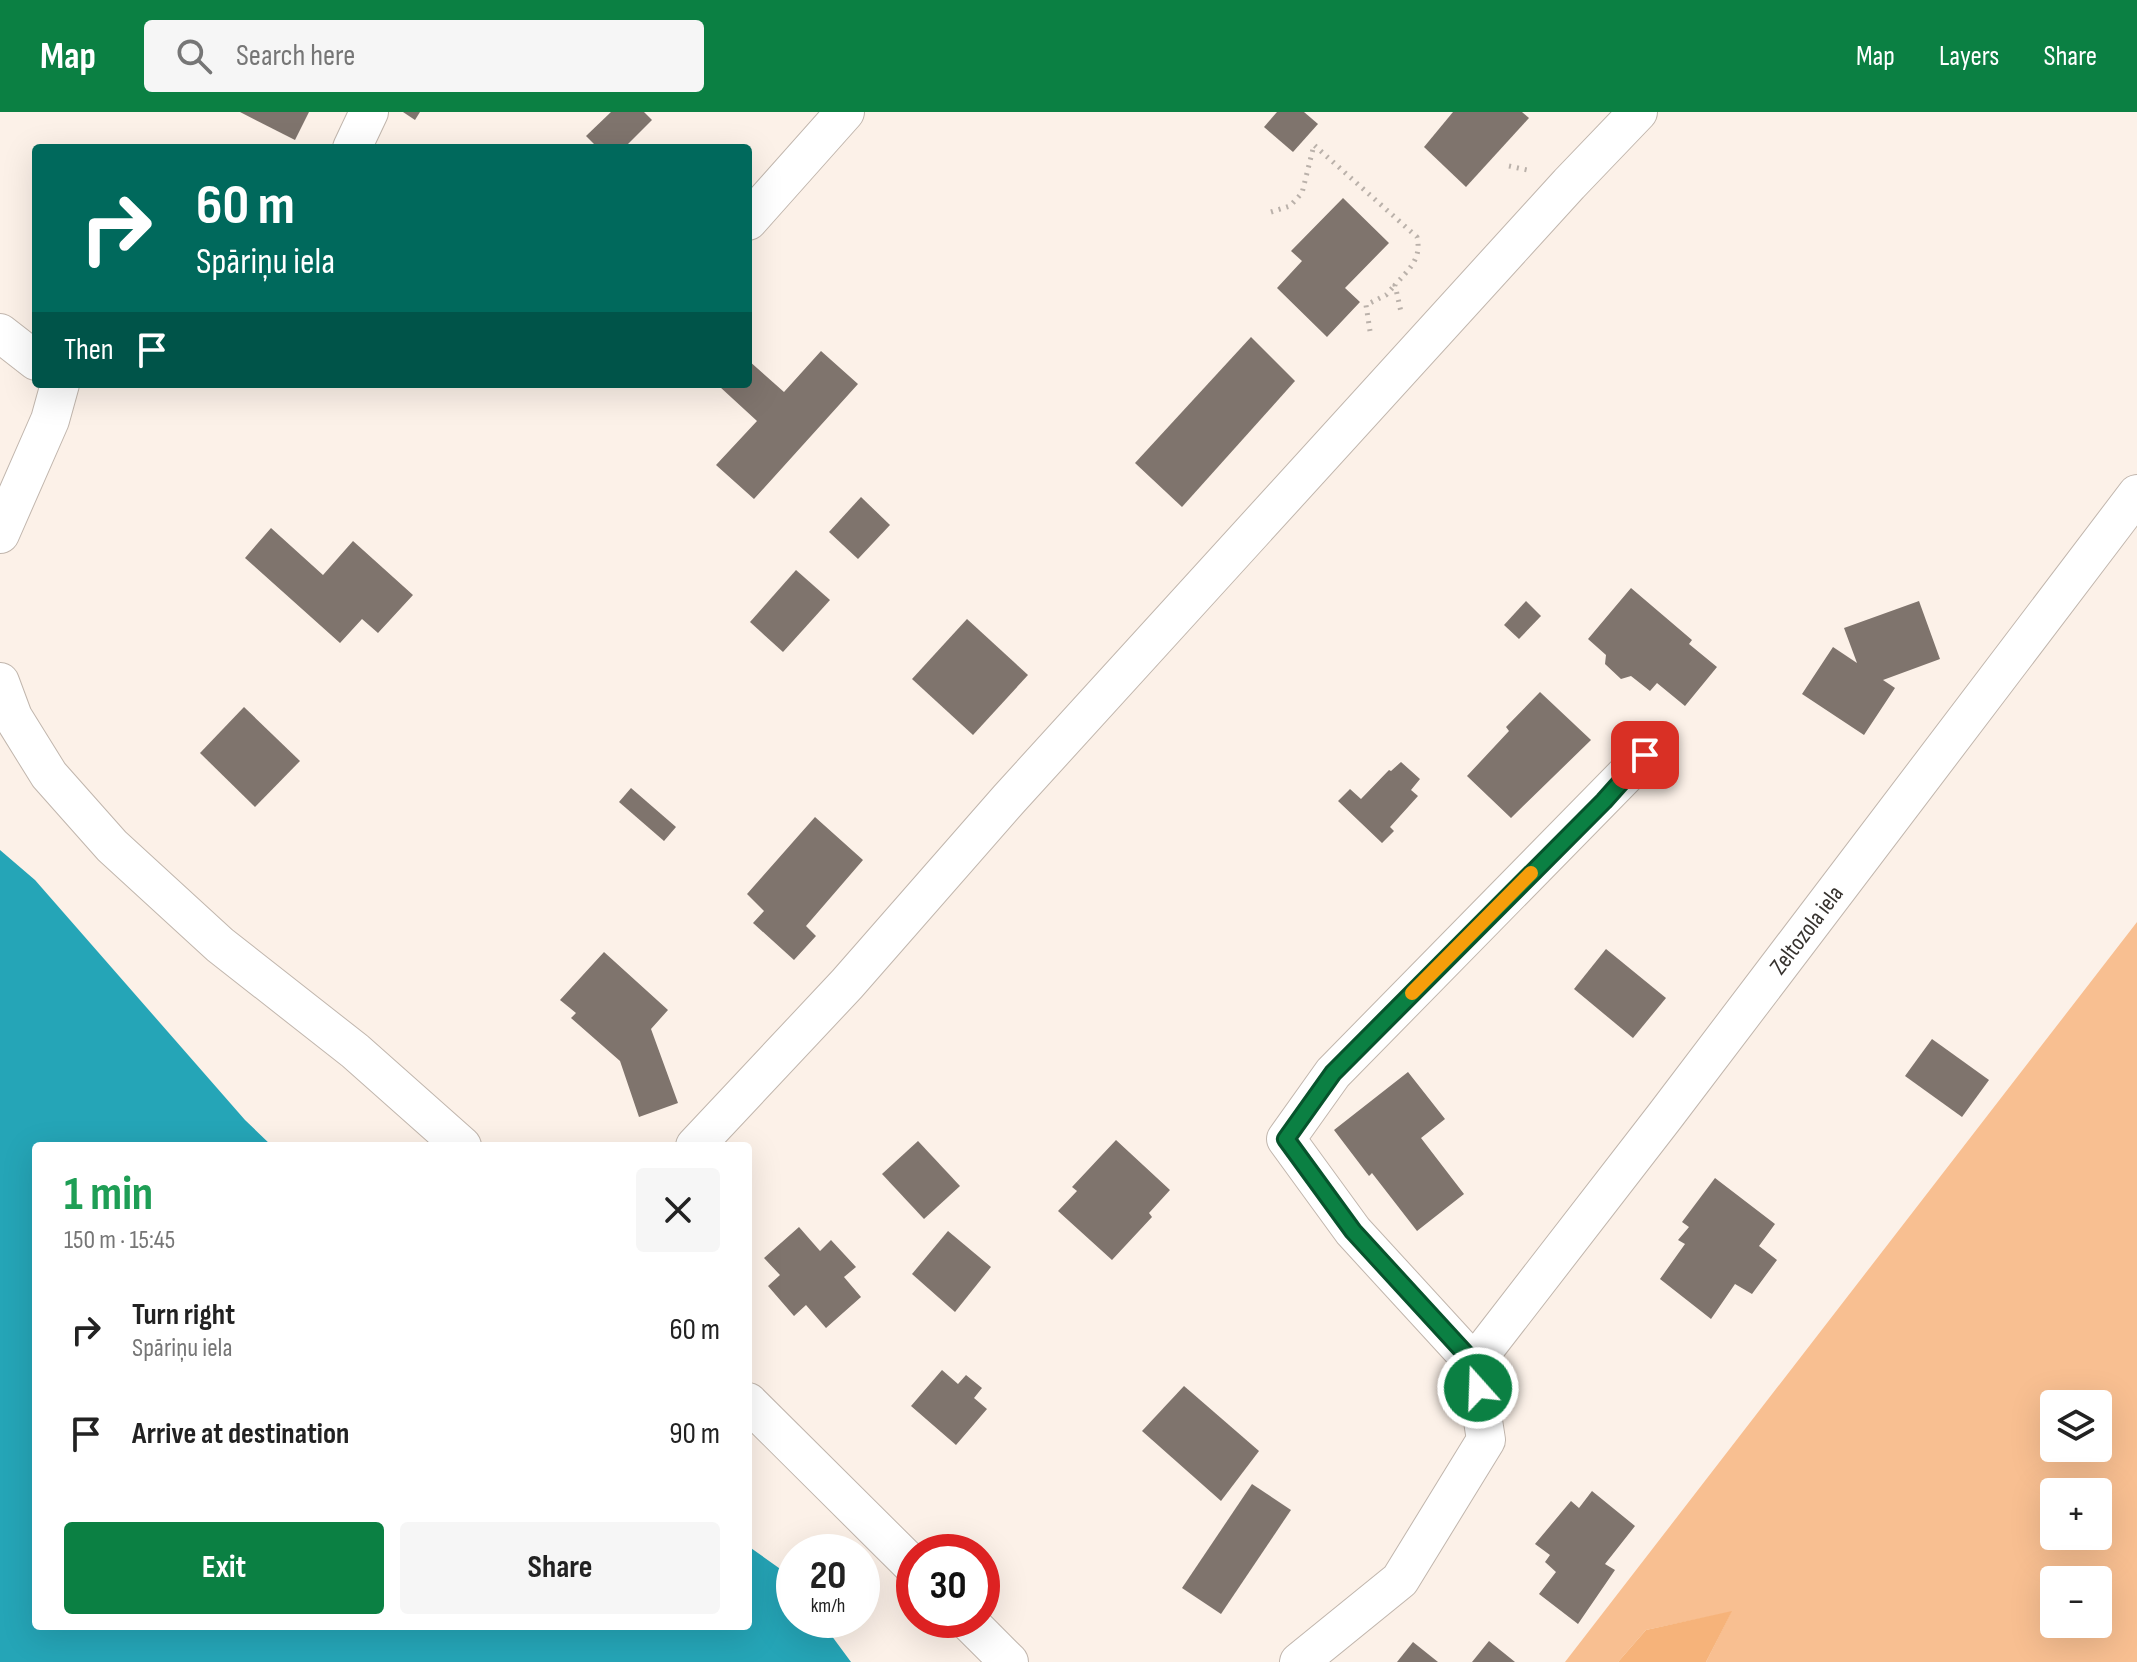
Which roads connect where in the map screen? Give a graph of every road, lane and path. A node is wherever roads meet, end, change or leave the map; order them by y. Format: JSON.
{"nodes":[{"id":1,"x":369,"y":112,"type":"edge"},
{"id":2,"x":845,"y":112,"type":"edge"},
{"id":3,"x":1638,"y":112,"type":"edge"},
{"id":4,"x":354,"y":144,"type":"edge"},
{"id":5,"x":1271,"y":212,"type":"dead end"},
{"id":6,"x":752,"y":217,"type":"edge"},
{"id":7,"x":1395,"y":285,"type":"junction"},
{"id":8,"x":1401,"y":315,"type":"dead end"},
{"id":9,"x":1370,"y":331,"type":"dead end"},
{"id":10,"x":0,"y":333,"type":"edge"},
{"id":11,"x":32,"y":358,"type":"edge"},
{"id":12,"x":59,"y":388,"type":"edge"},
{"id":13,"x":2137,"y":494,"type":"edge"},
{"id":14,"x":0,"y":534,"type":"edge"},
{"id":15,"x":0,"y":682,"type":"edge"},
{"id":16,"x":1645,"y":755,"type":"dead end"},
{"id":17,"x":457,"y":1142,"type":"edge"},
{"id":18,"x":699,"y":1142,"type":"edge"},
{"id":19,"x":1474,"y":1363,"type":"junction"},
{"id":20,"x":752,"y":1406,"type":"edge"},
{"id":21,"x":896,"y":1549,"type":"edge"},
{"id":22,"x":985,"y":1638,"type":"edge"},
{"id":23,"x":1009,"y":1662,"type":"edge"},
{"id":24,"x":1299,"y":1662,"type":"edge"}],
"edges":[{"from":1,"to":4,"type":"street"},
{"from":2,"to":6,"type":"street"},
{"from":3,"to":18,"type":"street"},
{"from":5,"to":7,"type":"path"},
{"from":7,"to":8,"type":"path"},
{"from":7,"to":9,"type":"path"},
{"from":10,"to":11,"type":"street"},
{"from":12,"to":14,"type":"street"},
{"from":13,"to":19,"type":"street","name":"Zeltozola iela"},
{"from":15,"to":17,"type":"street"},
{"from":16,"to":19,"type":"street"},
{"from":19,"to":24,"type":"street"},
{"from":20,"to":21,"type":"street"},
{"from":22,"to":23,"type":"street"}]}
